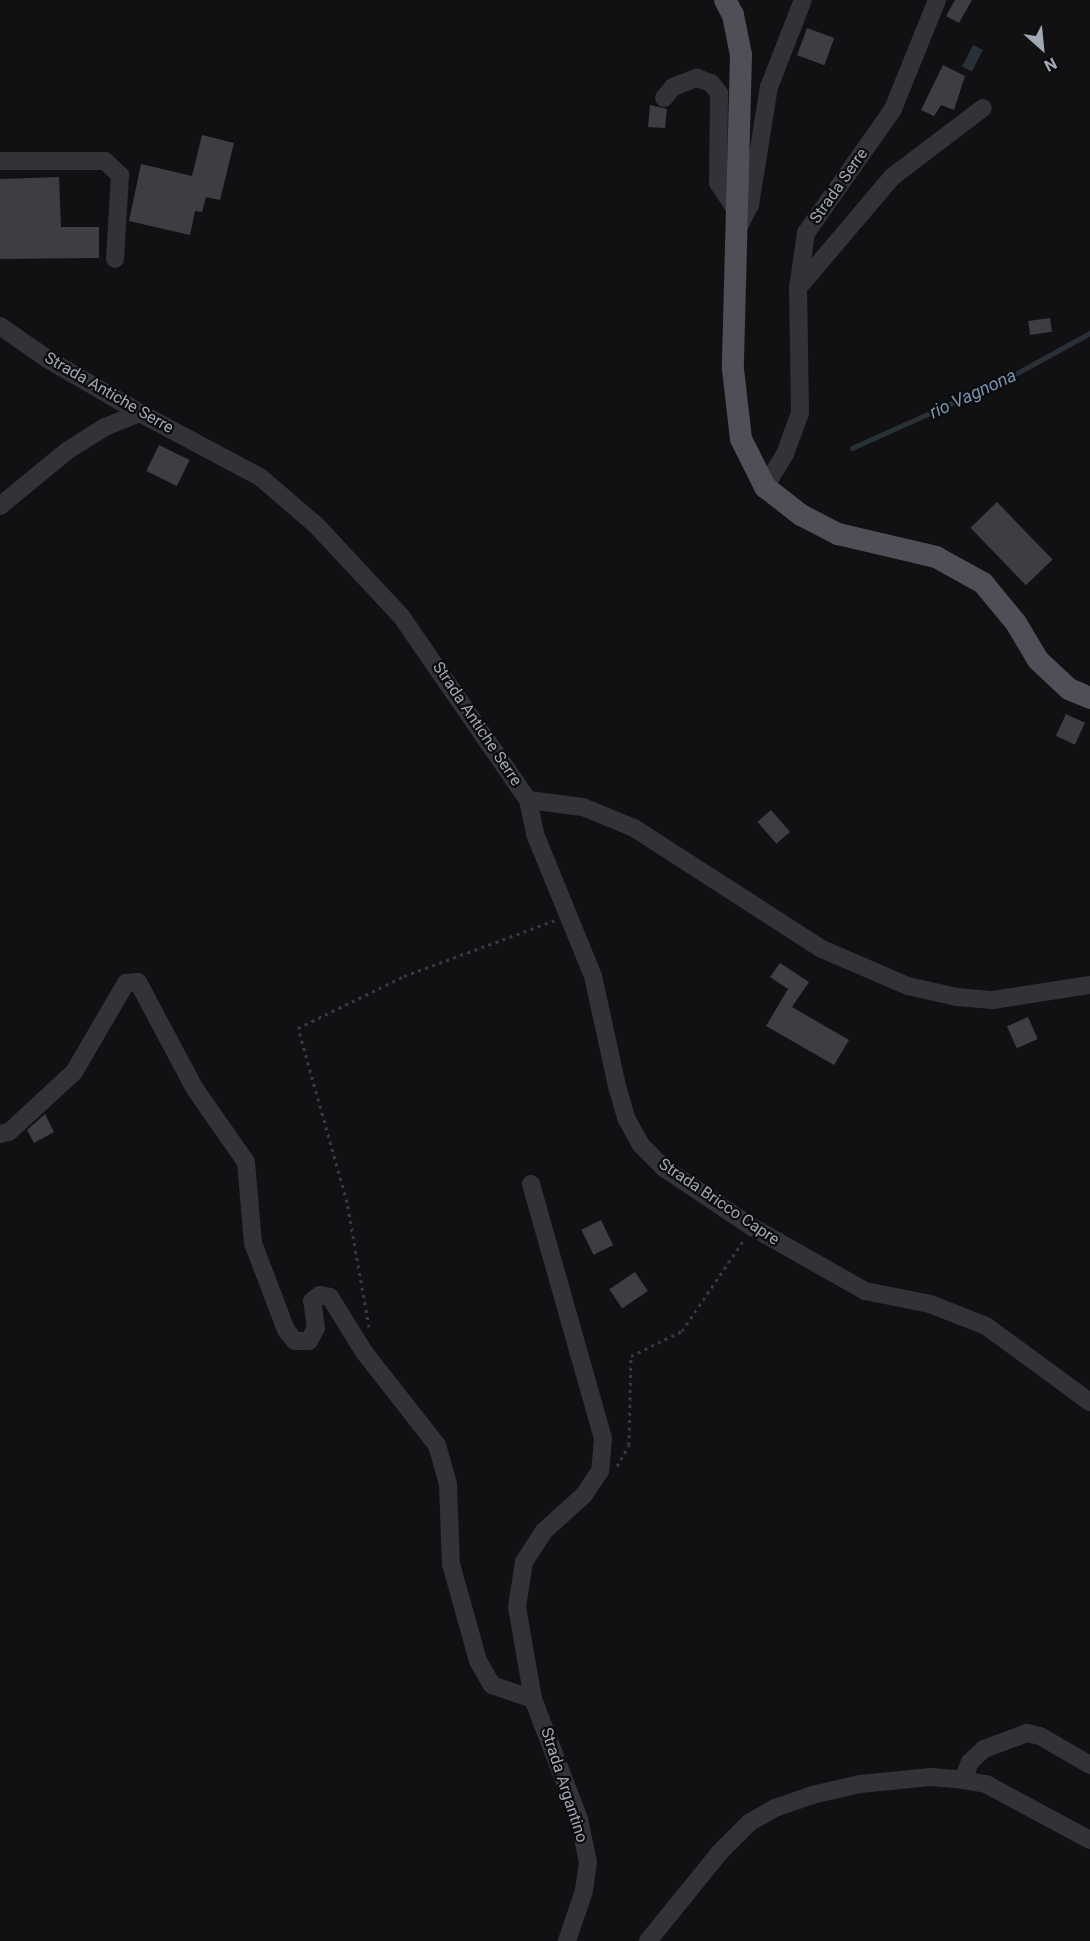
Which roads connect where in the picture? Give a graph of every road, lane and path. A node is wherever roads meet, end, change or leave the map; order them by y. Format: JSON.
{"nodes":[{"id":1,"x":725,"y":0,"type":"edge"},
{"id":2,"x":803,"y":0,"type":"edge"},
{"id":3,"x":937,"y":0,"type":"edge"},
{"id":4,"x":664,"y":98,"type":"dead end"},
{"id":5,"x":983,"y":108,"type":"dead end"},
{"id":6,"x":0,"y":161,"type":"edge"},
{"id":7,"x":736,"y":221,"type":"junction"},
{"id":8,"x":115,"y":259,"type":"dead end"},
{"id":9,"x":798,"y":288,"type":"junction"},
{"id":10,"x":0,"y":326,"type":"edge"},
{"id":11,"x":140,"y":413,"type":"junction"},
{"id":12,"x":765,"y":487,"type":"junction"},
{"id":13,"x":0,"y":506,"type":"edge"},
{"id":14,"x":1090,"y":698,"type":"edge"},
{"id":15,"x":528,"y":800,"type":"junction"},
{"id":16,"x":568,"y":916,"type":"junction"},
{"id":17,"x":1090,"y":985,"type":"edge"},
{"id":18,"x":0,"y":1134,"type":"edge"},
{"id":19,"x":531,"y":1184,"type":"dead end"},
{"id":20,"x":752,"y":1227,"type":"junction"},
{"id":21,"x":372,"y":1335,"type":"dead end"},
{"id":22,"x":1090,"y":1402,"type":"edge"},
{"id":23,"x":616,"y":1468,"type":"dead end"},
{"id":24,"x":533,"y":1699,"type":"junction"},
{"id":25,"x":1090,"y":1765,"type":"edge"},
{"id":26,"x":963,"y":1780,"type":"junction"},
{"id":27,"x":1090,"y":1840,"type":"edge"},
{"id":28,"x":567,"y":1941,"type":"edge"},
{"id":29,"x":648,"y":1941,"type":"edge"}],
"edges":[{"from":1,"to":7,"type":"main road"},
{"from":2,"to":7,"type":"street"},
{"from":3,"to":9,"type":"street","name":"Strada Serre"},
{"from":4,"to":7,"type":"street"},
{"from":5,"to":9,"type":"street"},
{"from":6,"to":8,"type":"street"},
{"from":7,"to":12,"type":"main road"},
{"from":9,"to":12,"type":"street","name":"Strada Serre"},
{"from":10,"to":11,"type":"street","name":"Strada Antiche Serre"},
{"from":11,"to":13,"type":"street"},
{"from":11,"to":15,"type":"street","name":"Strada Antiche Serre"},
{"from":12,"to":14,"type":"main road"},
{"from":15,"to":16,"type":"street","name":"Strada Bricco Capre"},
{"from":15,"to":17,"type":"street","name":"Strada Antiche Serre"},
{"from":16,"to":20,"type":"street","name":"Strada Bricco Capre"},
{"from":16,"to":21,"type":"path"},
{"from":18,"to":24,"type":"street"},
{"from":19,"to":24,"type":"street","name":"Strada Argantino"},
{"from":20,"to":22,"type":"street","name":"Strada Bricco Capre"},
{"from":20,"to":23,"type":"path"},
{"from":24,"to":28,"type":"street","name":"Strada Argantino"},
{"from":25,"to":26,"type":"street"},
{"from":26,"to":27,"type":"street"},
{"from":26,"to":29,"type":"street"}]}
